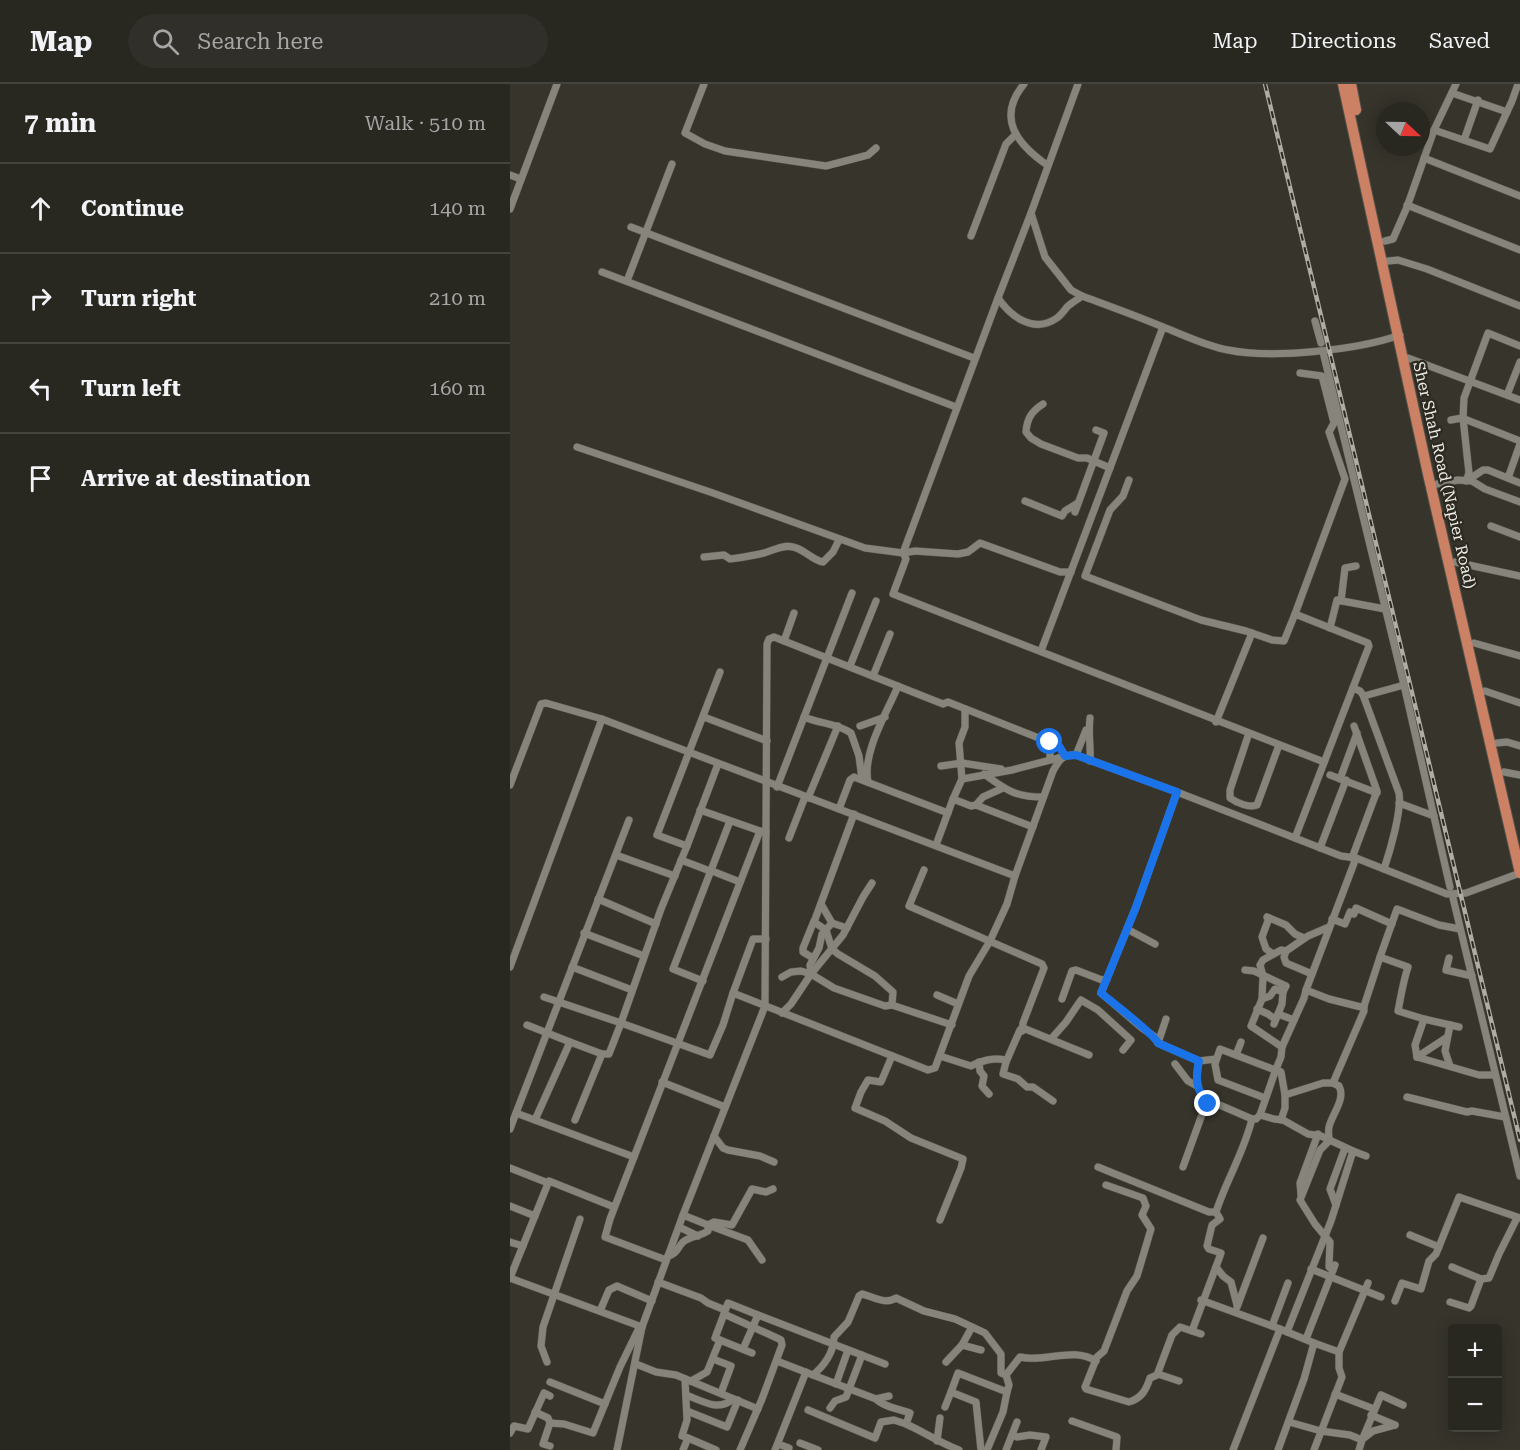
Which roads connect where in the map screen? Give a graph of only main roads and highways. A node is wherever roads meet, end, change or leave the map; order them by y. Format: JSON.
{"nodes":[{"id":1,"x":1343,"y":84,"type":"edge"},
{"id":2,"x":1351,"y":84,"type":"edge"},
{"id":3,"x":1371,"y":194,"type":"junction"},
{"id":4,"x":1400,"y":335,"type":"junction"},
{"id":5,"x":1433,"y":477,"type":"junction"},
{"id":6,"x":1453,"y":563,"type":"junction"},
{"id":7,"x":1520,"y":840,"type":"edge"},
{"id":8,"x":1520,"y":873,"type":"edge"}],
"edges":[{"from":1,"to":3,"type":"main road","name":"Sher Shah Road (Napier Road)"},
{"from":2,"to":3,"type":"main road","name":"Sher Shah Road (Napier Road)"},
{"from":3,"to":4,"type":"main road","name":"Sher Shah Road (Napier Road)"},
{"from":3,"to":4,"type":"main road","name":"Sher Shah Road (Napier Road)"},
{"from":4,"to":5,"type":"main road","name":"Sher Shah Road (Napier Road)"},
{"from":4,"to":5,"type":"main road","name":"Sher Shah Road (Napier Road)"},
{"from":5,"to":6,"type":"main road","name":"Sher Shah Road (Napier Road)"},
{"from":6,"to":7,"type":"main road","name":"Sher Shah Road (Napier Road)"},
{"from":6,"to":8,"type":"main road","name":"Sher Shah Road (Napier Road)"}]}
